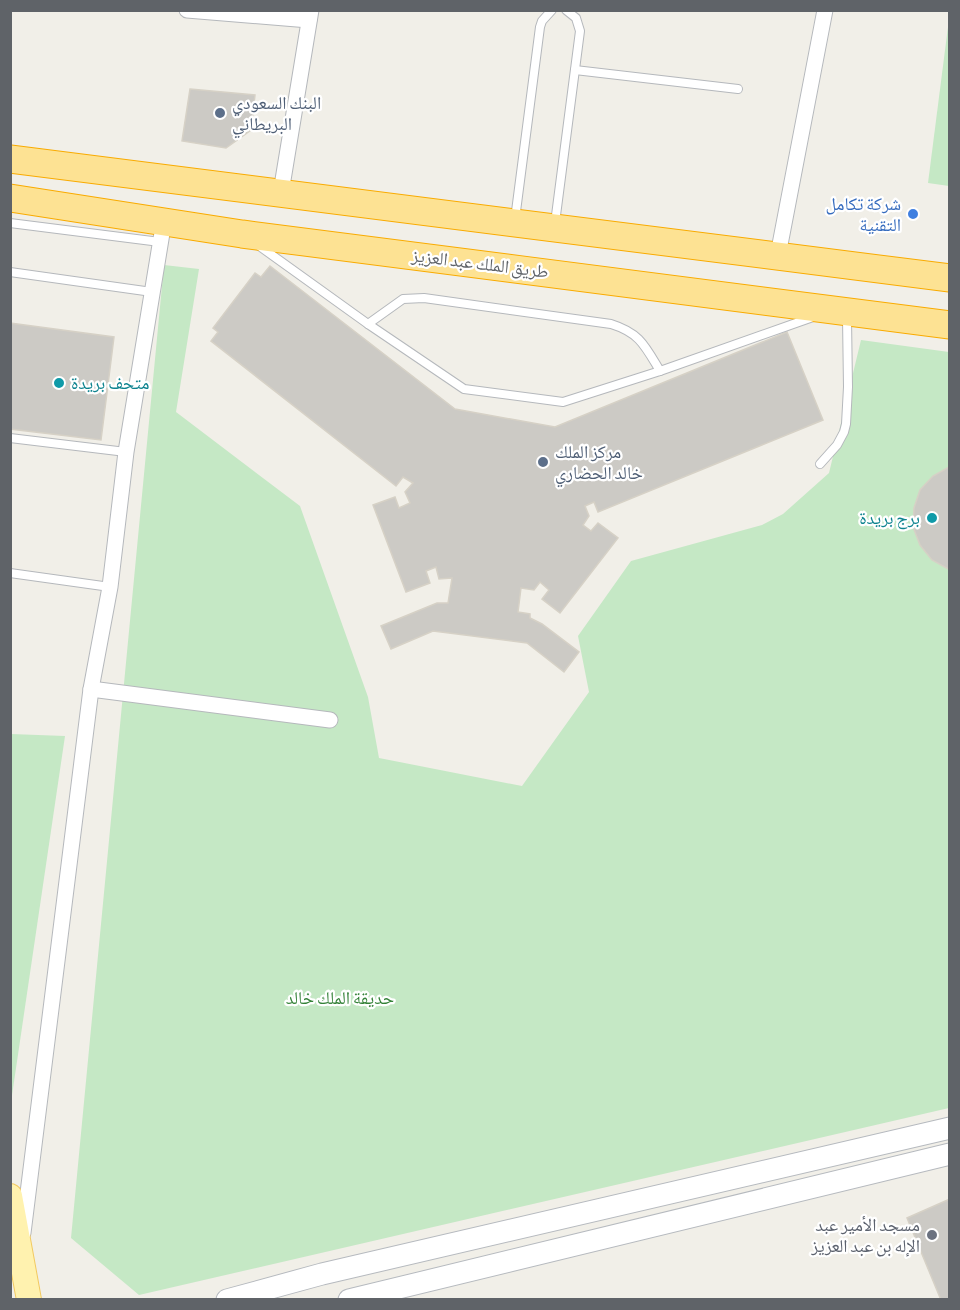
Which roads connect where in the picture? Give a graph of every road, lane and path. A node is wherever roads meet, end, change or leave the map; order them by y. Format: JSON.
{"nodes":[{"id":1,"x":187,"y":10,"type":"edge"},
{"id":2,"x":552,"y":10,"type":"edge"},
{"id":3,"x":566,"y":10,"type":"edge"},
{"id":4,"x":825,"y":10,"type":"edge"},
{"id":5,"x":310,"y":15,"type":"edge"},
{"id":6,"x":575,"y":70,"type":"junction"},
{"id":7,"x":738,"y":88,"type":"dead end"},
{"id":8,"x":10,"y":140,"type":"edge"},
{"id":9,"x":10,"y":159,"type":"edge"},
{"id":10,"x":130,"y":174,"type":"junction"},
{"id":11,"x":281,"y":192,"type":"junction"},
{"id":12,"x":10,"y":198,"type":"edge"},
{"id":13,"x":515,"y":222,"type":"junction"},
{"id":14,"x":10,"y":223,"type":"edge"},
{"id":15,"x":555,"y":227,"type":"junction"},
{"id":16,"x":161,"y":231,"type":"junction"},
{"id":17,"x":242,"y":234,"type":"junction"},
{"id":18,"x":778,"y":255,"type":"junction"},
{"id":19,"x":10,"y":272,"type":"edge"},
{"id":20,"x":950,"y":278,"type":"edge"},
{"id":21,"x":152,"y":291,"type":"junction"},
{"id":22,"x":839,"y":312,"type":"junction"},
{"id":23,"x":368,"y":324,"type":"junction"},
{"id":24,"x":950,"y":325,"type":"edge"},
{"id":25,"x":660,"y":370,"type":"junction"},
{"id":26,"x":10,"y":438,"type":"edge"},
{"id":27,"x":126,"y":452,"type":"junction"},
{"id":28,"x":820,"y":464,"type":"dead end"},
{"id":29,"x":10,"y":573,"type":"edge"},
{"id":30,"x":110,"y":587,"type":"junction"},
{"id":31,"x":91,"y":689,"type":"junction"},
{"id":32,"x":330,"y":720,"type":"dead end"},
{"id":33,"x":950,"y":1128,"type":"edge"},
{"id":34,"x":950,"y":1154,"type":"edge"},
{"id":35,"x":10,"y":1196,"type":"edge"},
{"id":36,"x":21,"y":1249,"type":"junction"},
{"id":37,"x":10,"y":1281,"type":"edge"},
{"id":38,"x":15,"y":1299,"type":"edge"},
{"id":39,"x":29,"y":1299,"type":"edge"},
{"id":40,"x":226,"y":1299,"type":"edge"},
{"id":41,"x":349,"y":1299,"type":"edge"}],
"edges":[{"from":1,"to":5,"type":"street"},
{"from":2,"to":13,"type":"lane"},
{"from":3,"to":6,"type":"lane"},
{"from":4,"to":18,"type":"street"},
{"from":5,"to":11,"type":"street"},
{"from":6,"to":7,"type":"lane"},
{"from":6,"to":15,"type":"lane"},
{"from":8,"to":10,"type":"highway"},
{"from":9,"to":10,"type":"highway"},
{"from":10,"to":11,"type":"highway"},
{"from":11,"to":13,"type":"highway"},
{"from":12,"to":16,"type":"highway","name":"طريق الملك عبد العزيز"},
{"from":13,"to":15,"type":"highway"},
{"from":14,"to":16,"type":"lane"},
{"from":15,"to":18,"type":"highway"},
{"from":16,"to":17,"type":"highway","name":"طريق الملك عبد العزيز"},
{"from":16,"to":21,"type":"street"},
{"from":17,"to":22,"type":"highway","name":"طريق الملك عبد العزيز"},
{"from":17,"to":23,"type":"lane"},
{"from":18,"to":20,"type":"highway"},
{"from":19,"to":21,"type":"lane"},
{"from":21,"to":27,"type":"street"},
{"from":22,"to":24,"type":"highway","name":"طريق الملك عبد العزيز"},
{"from":22,"to":25,"type":"lane"},
{"from":22,"to":28,"type":"lane"},
{"from":23,"to":25,"type":"lane"},
{"from":23,"to":25,"type":"lane"},
{"from":26,"to":27,"type":"lane"},
{"from":27,"to":30,"type":"street"},
{"from":29,"to":30,"type":"lane"},
{"from":30,"to":31,"type":"street"},
{"from":31,"to":32,"type":"street"},
{"from":31,"to":36,"type":"street"},
{"from":33,"to":40,"type":"street"},
{"from":34,"to":41,"type":"street"},
{"from":35,"to":36,"type":"main road"},
{"from":36,"to":39,"type":"main road"},
{"from":37,"to":38,"type":"main road"}]}
